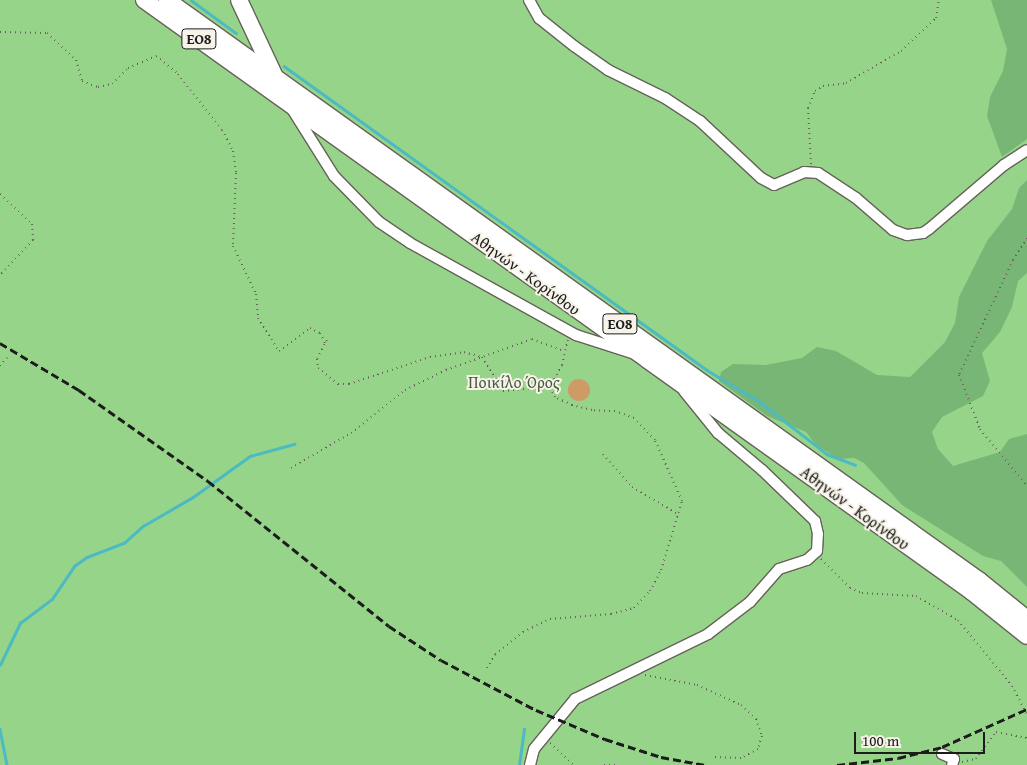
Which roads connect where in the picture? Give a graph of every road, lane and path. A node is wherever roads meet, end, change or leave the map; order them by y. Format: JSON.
{"nodes":[{"id":1,"x":144,"y":0,"type":"edge"},
{"id":2,"x":167,"y":0,"type":"edge"},
{"id":3,"x":239,"y":0,"type":"edge"},
{"id":4,"x":529,"y":0,"type":"edge"},
{"id":5,"x":939,"y":0,"type":"edge"},
{"id":6,"x":0,"y":32,"type":"edge"},
{"id":7,"x":275,"y":77,"type":"junction"},
{"id":8,"x":289,"y":104,"type":"junction"},
{"id":9,"x":1027,"y":150,"type":"edge"},
{"id":10,"x":811,"y":171,"type":"junction"},
{"id":11,"x":0,"y":194,"type":"edge"},
{"id":12,"x":1027,"y":238,"type":"edge"},
{"id":13,"x":0,"y":275,"type":"edge"},
{"id":14,"x":572,"y":333,"type":"junction"},
{"id":15,"x":564,"y":351,"type":"junction"},
{"id":16,"x":641,"y":356,"type":"junction"},
{"id":17,"x":482,"y":357,"type":"junction"},
{"id":18,"x":7,"y":358,"type":"dead end"},
{"id":19,"x":0,"y":366,"type":"edge"},
{"id":20,"x":676,"y":381,"type":"junction"},
{"id":21,"x":548,"y":383,"type":"junction"},
{"id":22,"x":603,"y":454,"type":"dead end"},
{"id":23,"x":291,"y":468,"type":"dead end"},
{"id":24,"x":1027,"y":486,"type":"edge"},
{"id":25,"x":678,"y":514,"type":"junction"},
{"id":26,"x":815,"y":555,"type":"junction"},
{"id":27,"x":1027,"y":619,"type":"edge"},
{"id":28,"x":1027,"y":636,"type":"edge"},
{"id":29,"x":487,"y":668,"type":"dead end"},
{"id":30,"x":638,"y":669,"type":"junction"},
{"id":31,"x":1027,"y":714,"type":"edge"},
{"id":32,"x":543,"y":737,"type":"junction"},
{"id":33,"x":1027,"y":738,"type":"edge"},
{"id":34,"x":942,"y":754,"type":"dead end"},
{"id":35,"x":714,"y":757,"type":"dead end"},
{"id":36,"x":956,"y":764,"type":"edge"},
{"id":37,"x":530,"y":765,"type":"edge"},
{"id":38,"x":574,"y":765,"type":"edge"},
{"id":39,"x":604,"y":765,"type":"edge"},
{"id":40,"x":618,"y":765,"type":"edge"}],
"edges":[{"from":1,"to":8,"type":"highway","name":"Αθηνών - Κορίνθου","number":"ΕΟ8"},
{"from":2,"to":7,"type":"highway","name":"Αθηνών - Κορίνθου","number":"ΕΟ8"},
{"from":3,"to":7,"type":"highway"},
{"from":4,"to":10,"type":"street"},
{"from":5,"to":10,"type":"path"},
{"from":6,"to":17,"type":"path"},
{"from":7,"to":27,"type":"highway","name":"Αθηνών - Κορίνθου","number":"ΕΟ8"},
{"from":8,"to":14,"type":"street"},
{"from":8,"to":16,"type":"highway","name":"Αθηνών - Κορίνθου","number":"ΕΟ8"},
{"from":9,"to":10,"type":"street"},
{"from":11,"to":13,"type":"path"},
{"from":12,"to":24,"type":"path"},
{"from":14,"to":15,"type":"path"},
{"from":14,"to":16,"type":"street"},
{"from":15,"to":17,"type":"path"},
{"from":15,"to":21,"type":"path"},
{"from":16,"to":20,"type":"highway","name":"Αθηνών - Κορίνθου","number":"ΕΟ8"},
{"from":17,"to":21,"type":"path"},
{"from":17,"to":23,"type":"path"},
{"from":18,"to":19,"type":"path"},
{"from":20,"to":26,"type":"street"},
{"from":20,"to":28,"type":"highway","name":"Αθηνών - Κορίνθου","number":"ΕΟ8"},
{"from":21,"to":25,"type":"path"},
{"from":22,"to":25,"type":"path"},
{"from":25,"to":29,"type":"path"},
{"from":26,"to":30,"type":"street"},
{"from":26,"to":31,"type":"path"},
{"from":30,"to":32,"type":"street"},
{"from":30,"to":35,"type":"path"},
{"from":32,"to":37,"type":"street"},
{"from":32,"to":38,"type":"path"},
{"from":33,"to":36,"type":"path"},
{"from":34,"to":36,"type":"street"},
{"from":39,"to":40,"type":"path"}]}
